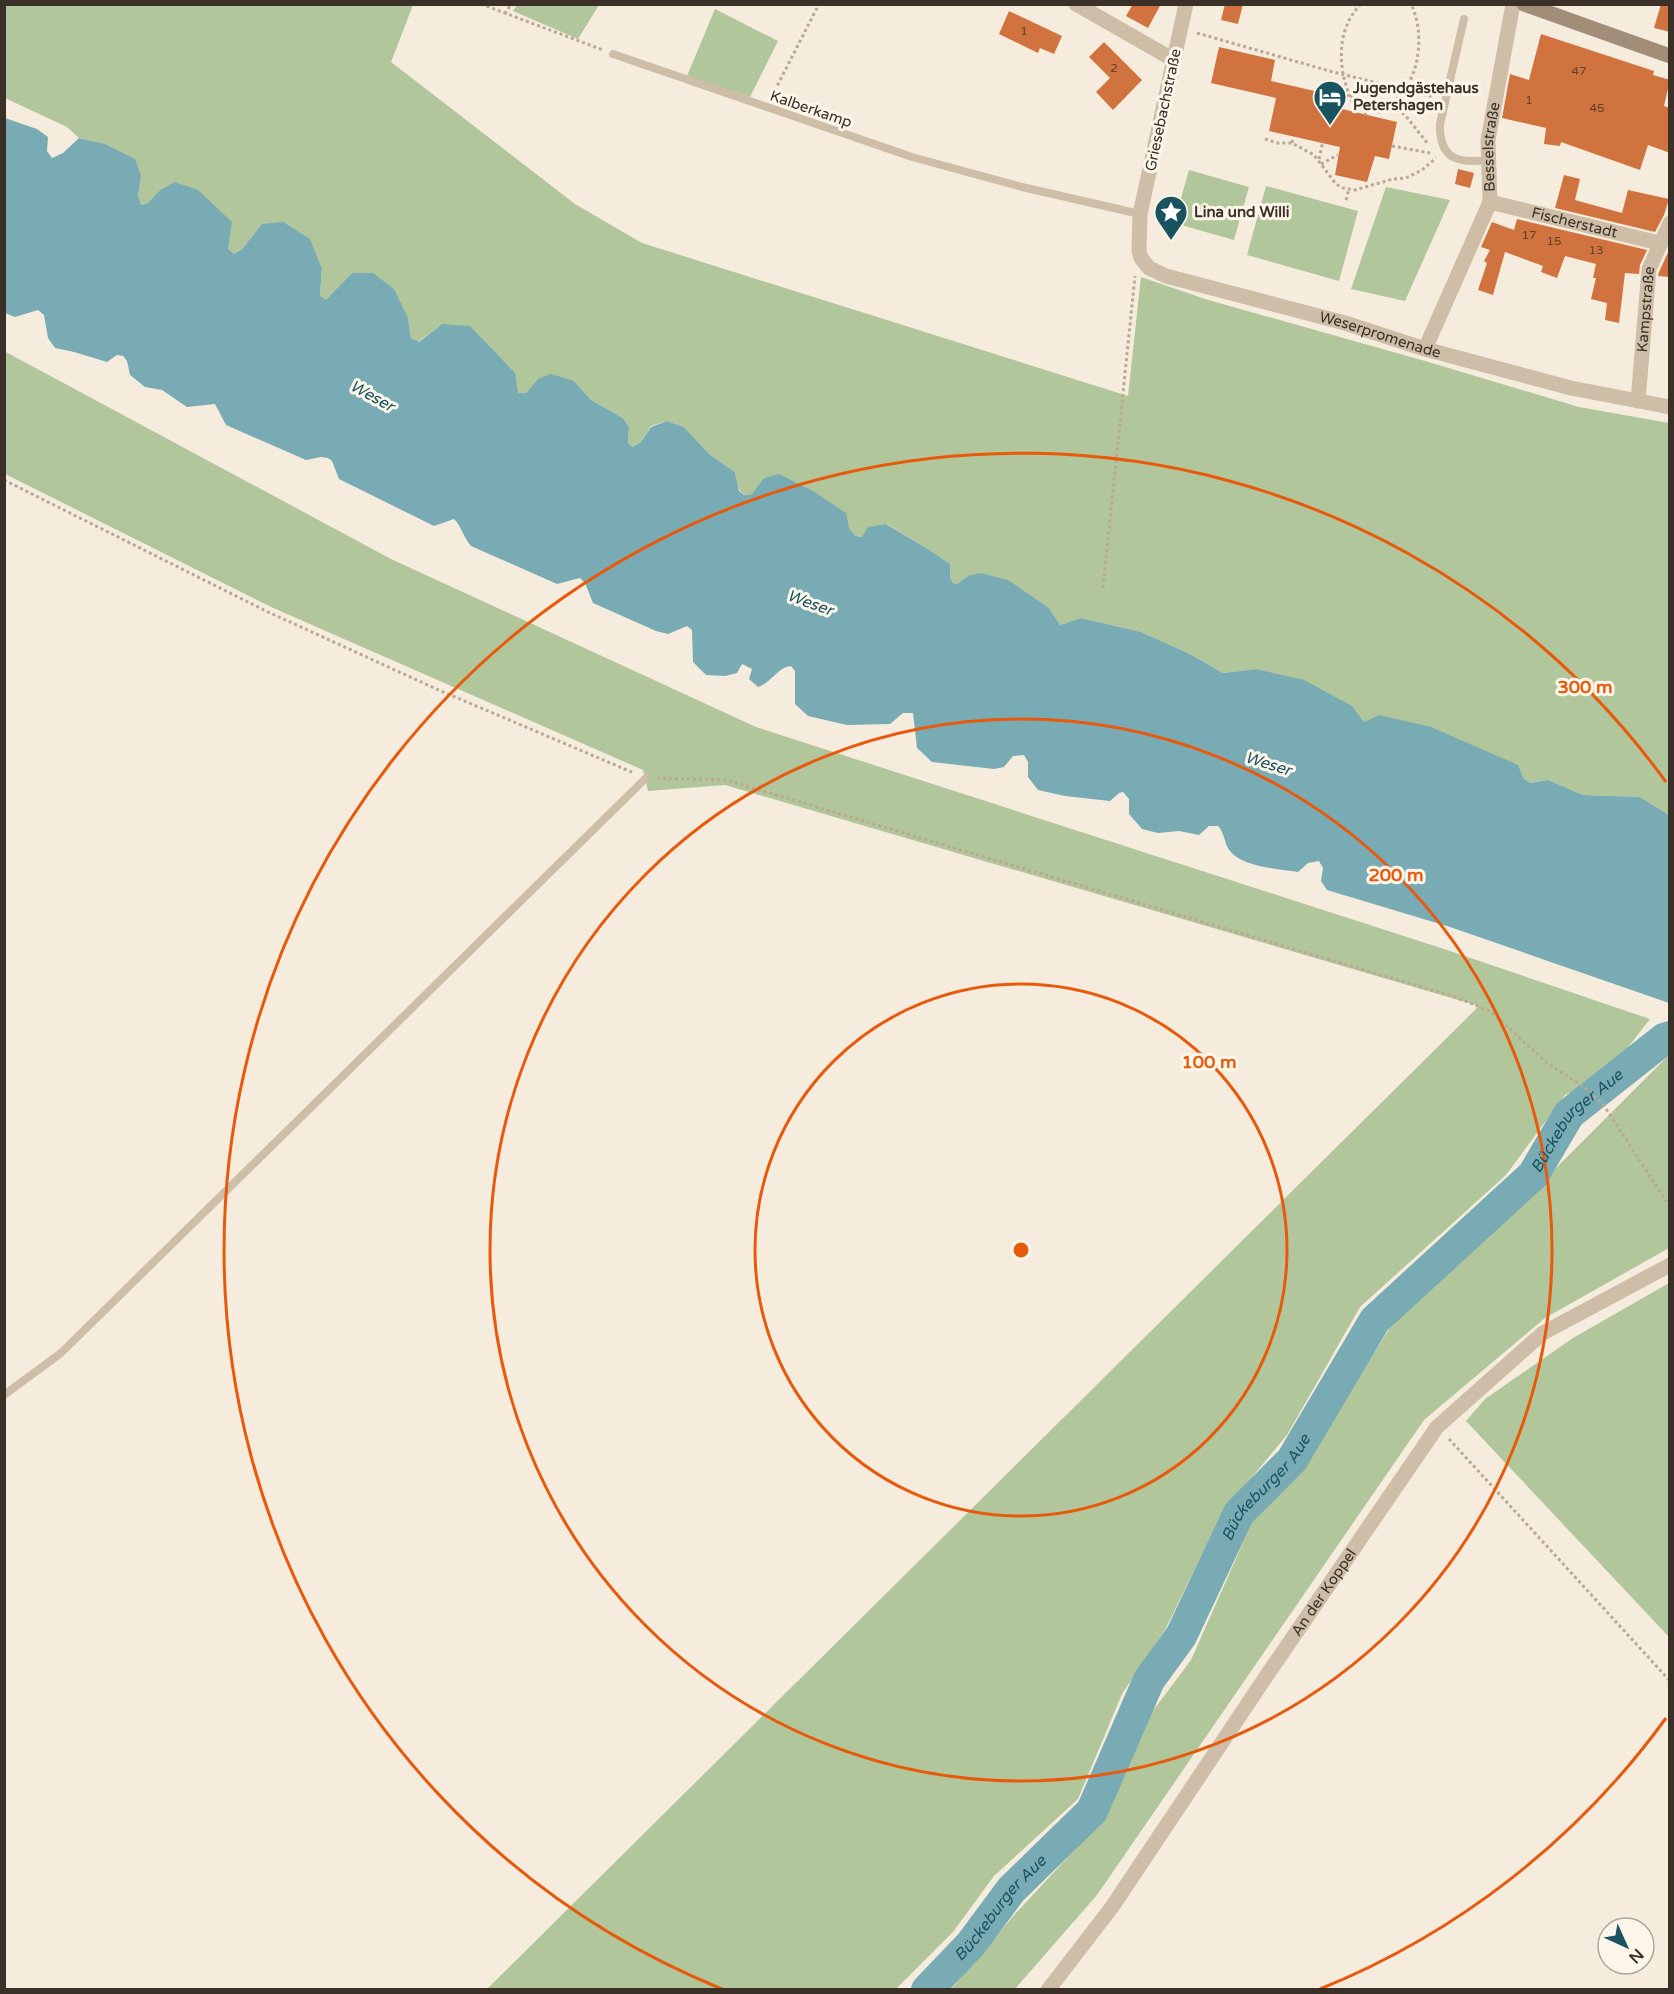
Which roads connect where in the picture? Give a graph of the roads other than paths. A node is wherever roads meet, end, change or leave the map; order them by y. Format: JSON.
{"nodes":[{"id":1,"x":1076,"y":4,"type":"edge"},
{"id":2,"x":1186,"y":4,"type":"edge"},
{"id":3,"x":1513,"y":4,"type":"edge"},
{"id":4,"x":1524,"y":4,"type":"edge"},
{"id":5,"x":1464,"y":19,"type":"dead end"},
{"id":6,"x":613,"y":54,"type":"road end"},
{"id":7,"x":1670,"y":56,"type":"edge"},
{"id":8,"x":1174,"y":60,"type":"junction"},
{"id":9,"x":1488,"y":160,"type":"junction"},
{"id":10,"x":1490,"y":202,"type":"junction"},
{"id":11,"x":1140,"y":214,"type":"junction"},
{"id":12,"x":1670,"y":223,"type":"edge"},
{"id":13,"x":1659,"y":243,"type":"junction"},
{"id":14,"x":1425,"y":350,"type":"junction"},
{"id":15,"x":1638,"y":401,"type":"junction"},
{"id":16,"x":1670,"y":407,"type":"edge"},
{"id":17,"x":646,"y":778,"type":"road end"},
{"id":18,"x":1670,"y":1265,"type":"edge"},
{"id":19,"x":4,"y":1395,"type":"edge"},
{"id":20,"x":1048,"y":1989,"type":"edge"}],
"edges":[{"from":1,"to":8,"type":"street"},
{"from":2,"to":8,"type":"street","name":"Griesebachstraße"},
{"from":3,"to":9,"type":"street","name":"Besselstraße"},
{"from":4,"to":7,"type":"street"},
{"from":5,"to":9,"type":"lane"},
{"from":6,"to":11,"type":"lane","name":"Kalberkamp"},
{"from":8,"to":11,"type":"street","name":"Griesebachstraße"},
{"from":9,"to":10,"type":"street","name":"Besselstraße"},
{"from":10,"to":13,"type":"street","name":"Fischerstadt"},
{"from":10,"to":14,"type":"street","name":"Besselstraße"},
{"from":11,"to":14,"type":"street","name":"Weserpromenade"},
{"from":12,"to":13,"type":"street","name":"Kampstraße"},
{"from":13,"to":15,"type":"street","name":"Kampstraße"},
{"from":14,"to":15,"type":"street","name":"Weserpromenade"},
{"from":15,"to":16,"type":"street","name":"Weserpromenade"},
{"from":17,"to":19,"type":"lane"},
{"from":18,"to":20,"type":"street","name":"An der Koppel"}]}
